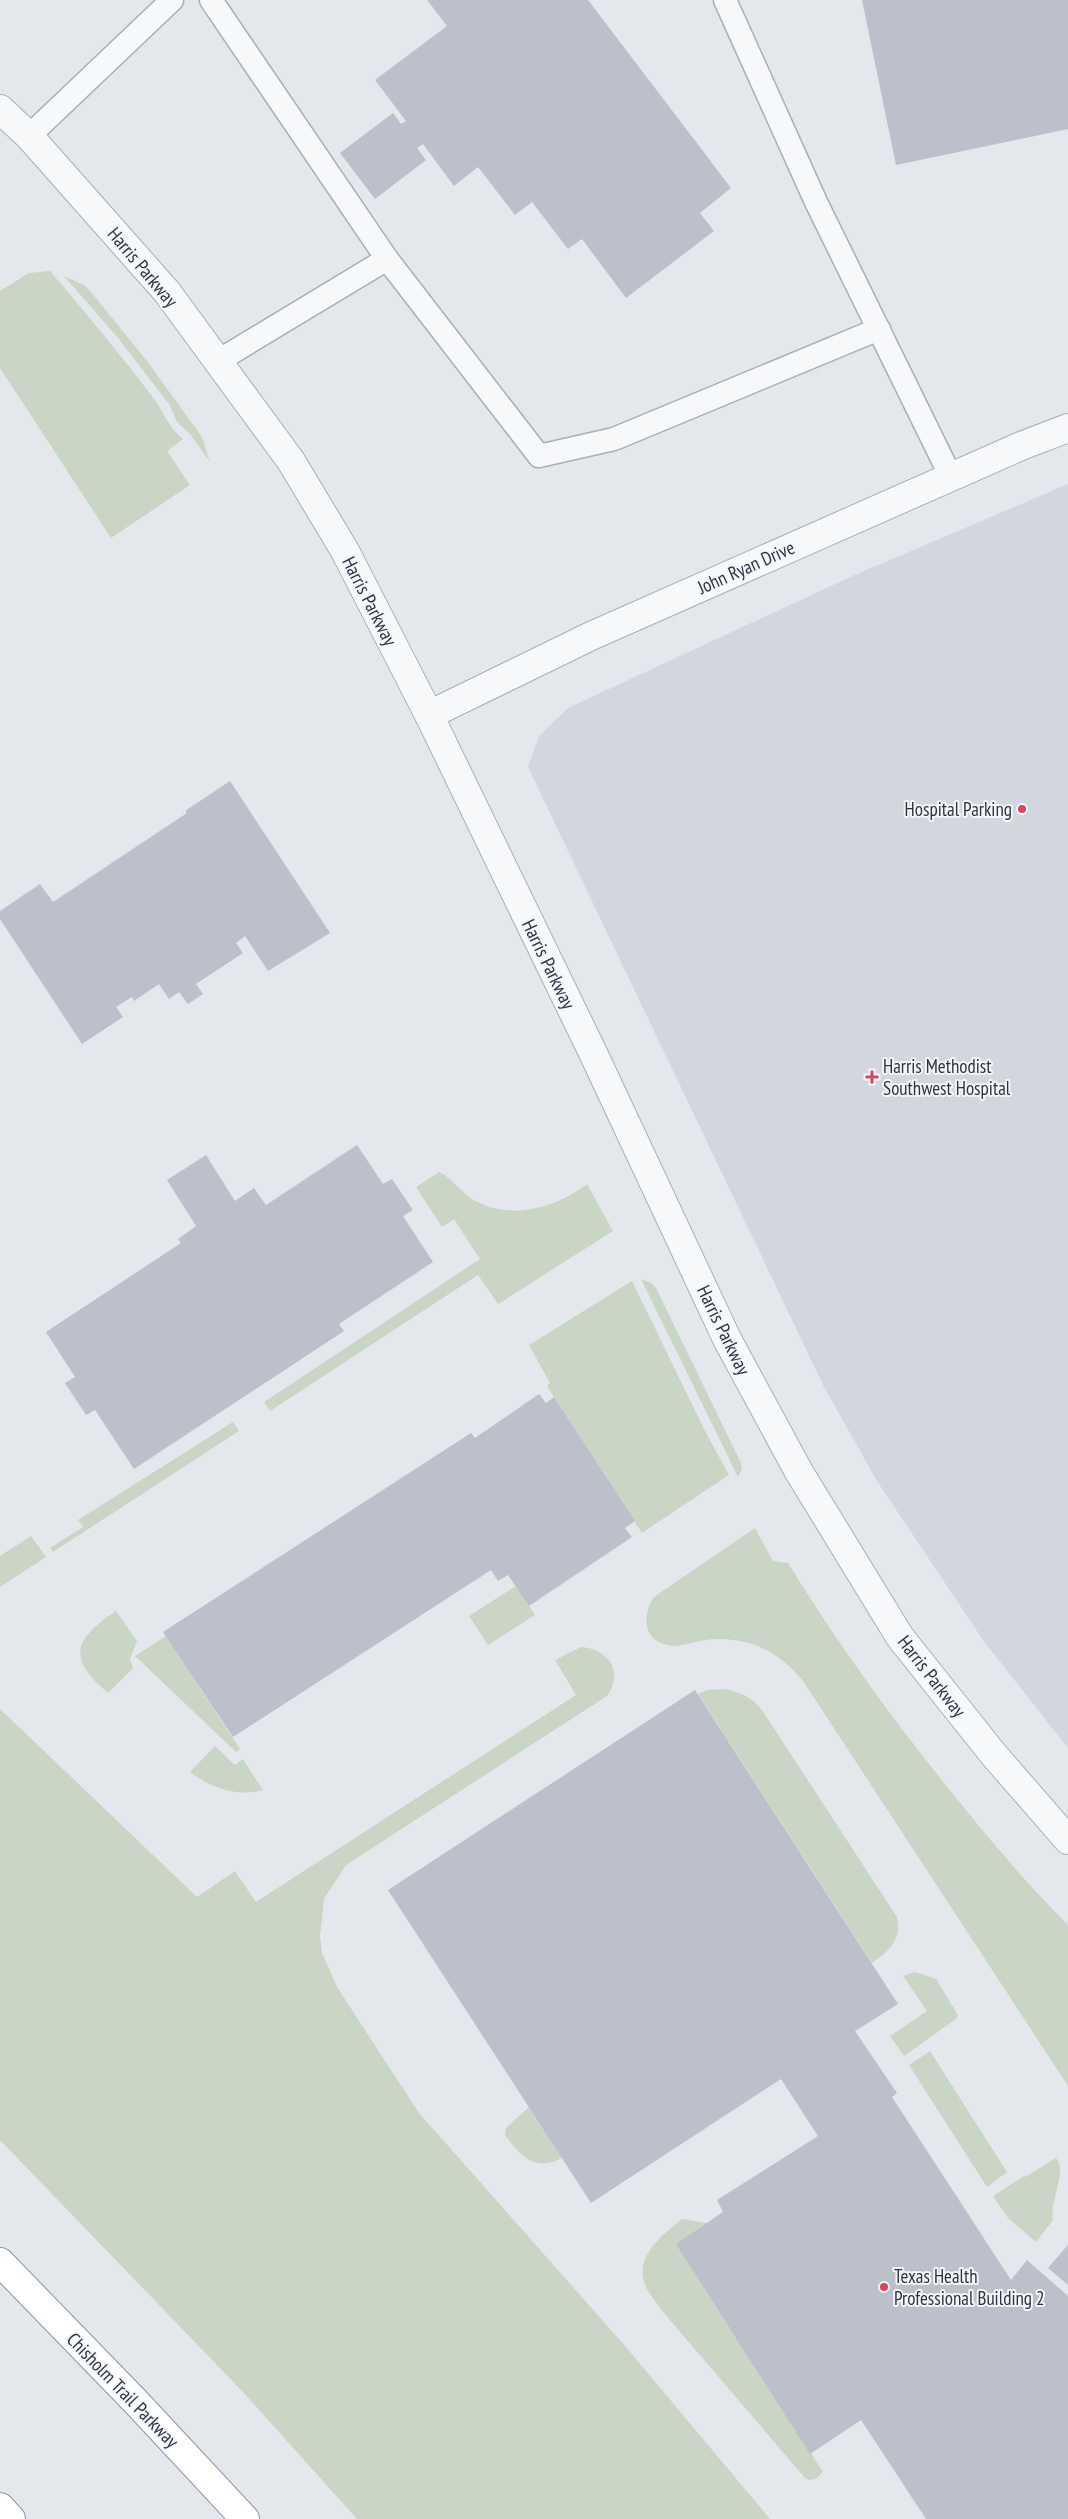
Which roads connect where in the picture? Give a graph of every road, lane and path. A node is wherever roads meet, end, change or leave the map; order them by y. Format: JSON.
{"nodes":[{"id":1,"x":172,"y":0,"type":"edge"},
{"id":2,"x":211,"y":0,"type":"edge"},
{"id":3,"x":724,"y":0,"type":"edge"},
{"id":4,"x":0,"y":109,"type":"edge"},
{"id":5,"x":29,"y":136,"type":"junction"},
{"id":6,"x":387,"y":259,"type":"junction"},
{"id":7,"x":879,"y":329,"type":"junction"},
{"id":8,"x":218,"y":361,"type":"junction"},
{"id":9,"x":1068,"y":428,"type":"edge"},
{"id":10,"x":951,"y":476,"type":"junction"},
{"id":11,"x":429,"y":716,"type":"junction"},
{"id":12,"x":1068,"y":1840,"type":"edge"},
{"id":13,"x":0,"y":2262,"type":"edge"},
{"id":14,"x":0,"y":2507,"type":"edge"},
{"id":15,"x":11,"y":2519,"type":"edge"},
{"id":16,"x":245,"y":2519,"type":"edge"}],
"edges":[{"from":1,"to":5,"type":"lane"},
{"from":2,"to":6,"type":"lane"},
{"from":3,"to":7,"type":"lane"},
{"from":4,"to":5,"type":"street","name":"Harris Parkway"},
{"from":5,"to":8,"type":"street","name":"Harris Parkway"},
{"from":6,"to":7,"type":"lane"},
{"from":6,"to":8,"type":"lane"},
{"from":7,"to":10,"type":"lane"},
{"from":8,"to":11,"type":"street","name":"Harris Parkway"},
{"from":9,"to":10,"type":"street","name":"John Ryan Drive"},
{"from":10,"to":11,"type":"street","name":"John Ryan Drive"},
{"from":11,"to":12,"type":"street","name":"Harris Parkway"},
{"from":13,"to":16,"type":"highway","name":"Chisholm Trail Parkway"},
{"from":14,"to":15,"type":"highway"}]}
